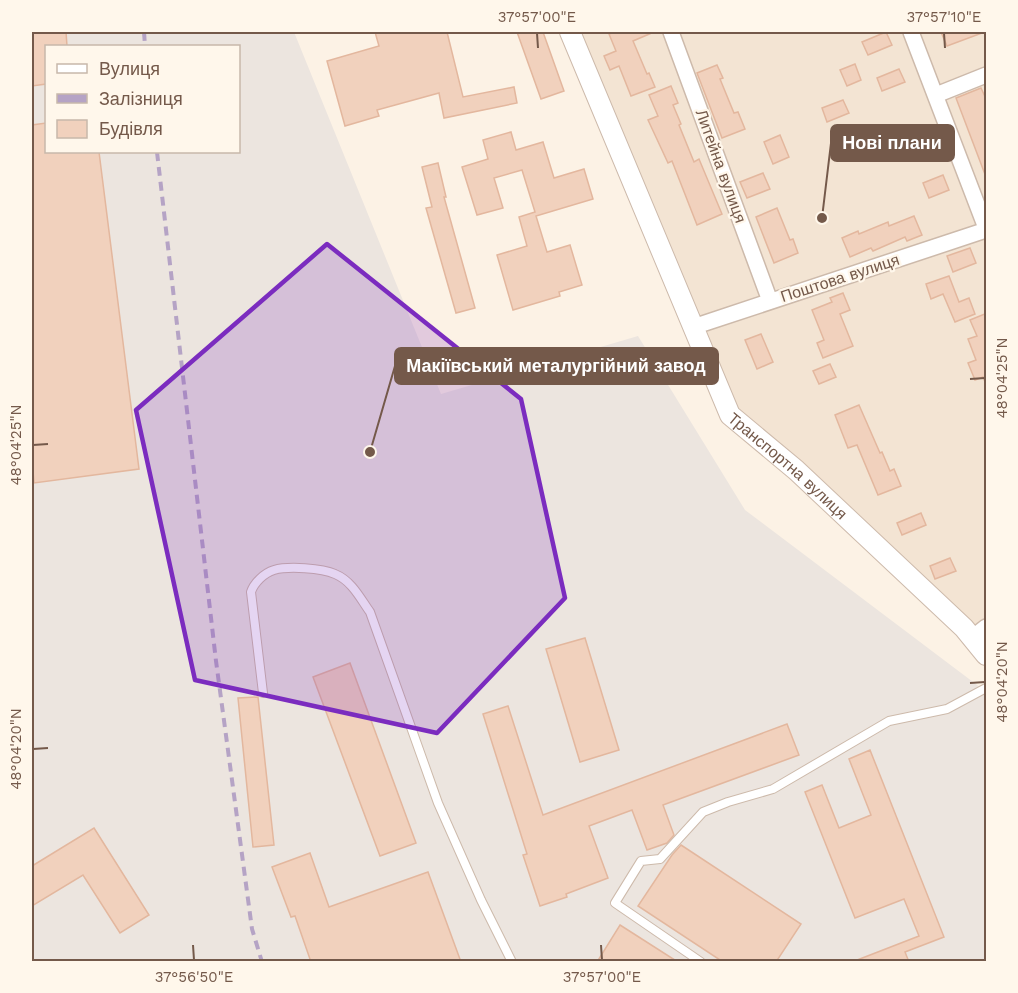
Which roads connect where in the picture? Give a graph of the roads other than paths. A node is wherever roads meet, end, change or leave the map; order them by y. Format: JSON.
{"nodes":[{"id":1,"x":570,"y":32,"type":"edge"},
{"id":2,"x":671,"y":32,"type":"edge"},
{"id":3,"x":911,"y":32,"type":"edge"},
{"id":4,"x":987,"y":75,"type":"edge"},
{"id":5,"x":936,"y":95,"type":"junction"},
{"id":6,"x":987,"y":229,"type":"edge"},
{"id":7,"x":770,"y":301,"type":"junction"},
{"id":8,"x":693,"y":327,"type":"junction"},
{"id":9,"x":979,"y":632,"type":"edge"},
{"id":10,"x":987,"y":655,"type":"edge"},
{"id":11,"x":987,"y":688,"type":"edge"},
{"id":12,"x":263,"y":693,"type":"dead end"},
{"id":13,"x":512,"y":962,"type":"edge"},
{"id":14,"x":701,"y":962,"type":"edge"}],
"edges":[{"from":1,"to":8,"type":"street","name":"Транспортна вулиця"},
{"from":2,"to":7,"type":"street","name":"Литейна вулиця"},
{"from":3,"to":5,"type":"street"},
{"from":4,"to":5,"type":"street"},
{"from":5,"to":6,"type":"street"},
{"from":6,"to":7,"type":"street","name":"Поштова вулиця"},
{"from":7,"to":8,"type":"street","name":"Поштова вулиця"},
{"from":8,"to":9,"type":"street","name":"Транспортна вулиця"},
{"from":9,"to":10,"type":"street","name":"Транспортна вулиця"},
{"from":11,"to":14,"type":"lane"},
{"from":12,"to":13,"type":"lane"}]}
